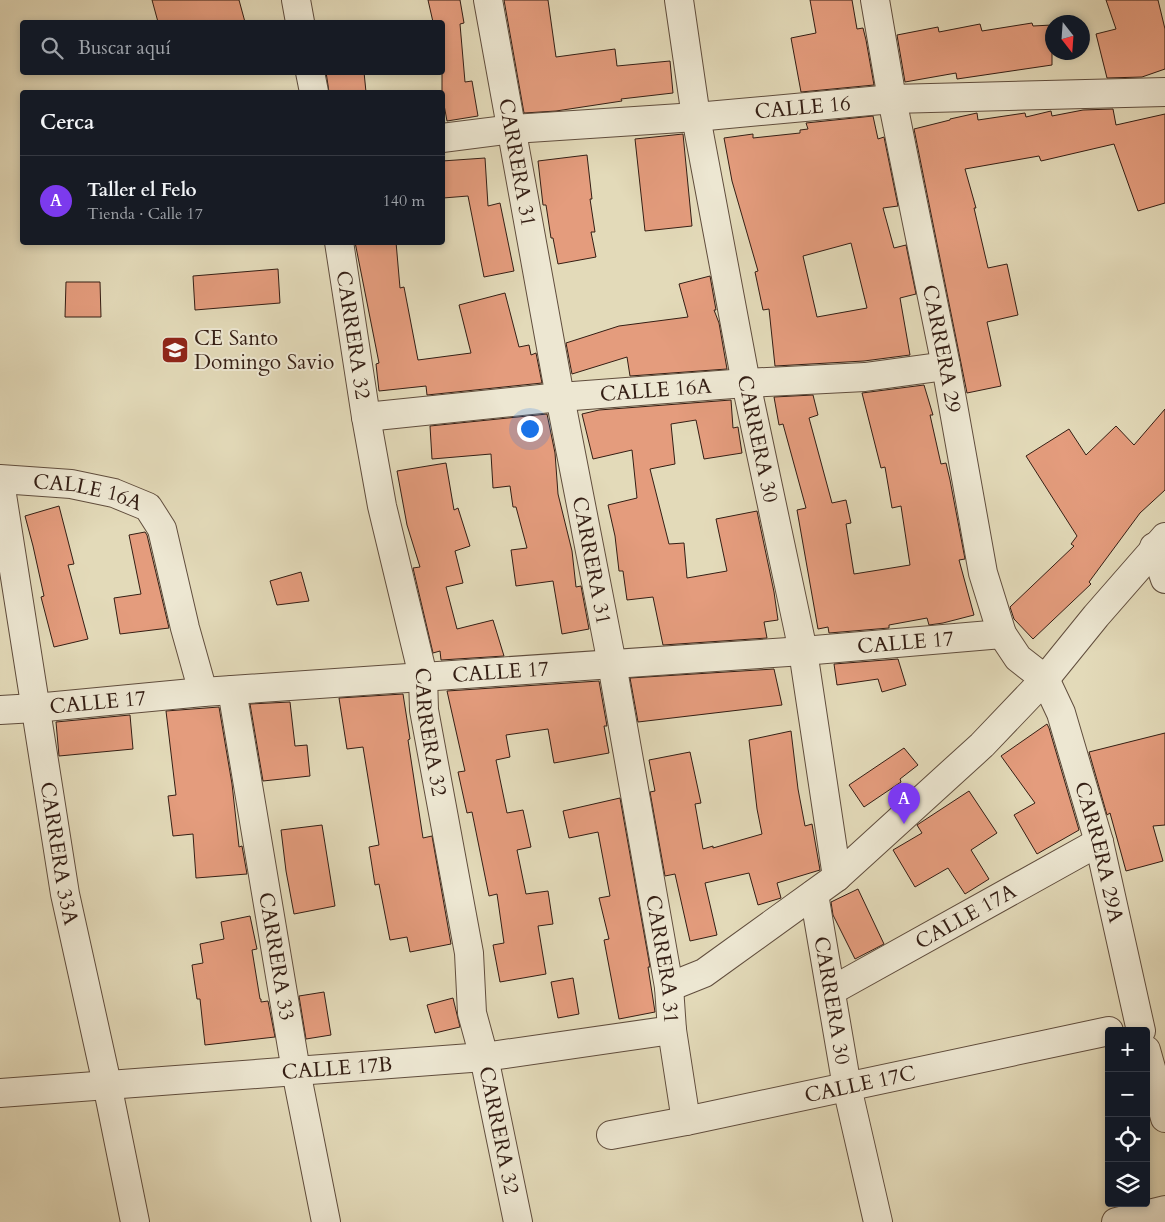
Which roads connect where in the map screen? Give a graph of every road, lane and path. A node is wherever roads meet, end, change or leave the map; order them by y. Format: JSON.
{"nodes":[{"id":1,"x":296,"y":0,"type":"edge"},
{"id":2,"x":488,"y":0,"type":"edge"},
{"id":3,"x":679,"y":0,"type":"edge"},
{"id":4,"x":875,"y":0,"type":"edge"},
{"id":5,"x":300,"y":20,"type":"edge"},
{"id":6,"x":311,"y":75,"type":"edge"},
{"id":7,"x":314,"y":90,"type":"edge"},
{"id":8,"x":1165,"y":92,"type":"edge"},
{"id":9,"x":892,"y":99,"type":"junction"},
{"id":10,"x":696,"y":117,"type":"junction"},
{"id":11,"x":513,"y":129,"type":"junction"},
{"id":12,"x":445,"y":138,"type":"edge"},
{"id":13,"x":339,"y":245,"type":"edge"},
{"id":14,"x":946,"y":366,"type":"junction"},
{"id":15,"x":746,"y":383,"type":"junction"},
{"id":16,"x":560,"y":397,"type":"junction"},
{"id":17,"x":366,"y":417,"type":"junction"},
{"id":18,"x":0,"y":480,"type":"edge"},
{"id":19,"x":1160,"y":542,"type":"edge"},
{"id":20,"x":1165,"y":579,"type":"edge"},
{"id":21,"x":1002,"y":634,"type":"junction"},
{"id":22,"x":803,"y":651,"type":"junction"},
{"id":23,"x":612,"y":664,"type":"junction"},
{"id":24,"x":423,"y":676,"type":"junction"},
{"id":25,"x":1045,"y":679,"type":"junction"},
{"id":26,"x":232,"y":690,"type":"junction"},
{"id":27,"x":203,"y":692,"type":"junction"},
{"id":28,"x":36,"y":708,"type":"junction"},
{"id":29,"x":0,"y":710,"type":"edge"},
{"id":30,"x":1099,"y":842,"type":"junction"},
{"id":31,"x":837,"y":877,"type":"junction"},
{"id":32,"x":814,"y":894,"type":"junction"},
{"id":33,"x":668,"y":987,"type":"junction"},
{"id":34,"x":831,"y":991,"type":"junction"},
{"id":35,"x":1140,"y":1027,"type":"edge"},
{"id":36,"x":672,"y":1030,"type":"junction"},
{"id":37,"x":1105,"y":1032,"type":"edge"},
{"id":38,"x":484,"y":1056,"type":"junction"},
{"id":39,"x":1150,"y":1064,"type":"edge"},
{"id":40,"x":296,"y":1071,"type":"junction"},
{"id":41,"x":107,"y":1084,"type":"junction"},
{"id":42,"x":847,"y":1087,"type":"junction"},
{"id":43,"x":0,"y":1094,"type":"edge"},
{"id":44,"x":1165,"y":1118,"type":"edge"},
{"id":45,"x":686,"y":1121,"type":"junction"},
{"id":46,"x":611,"y":1135,"type":"dead end"},
{"id":47,"x":1165,"y":1210,"type":"edge"},
{"id":48,"x":135,"y":1222,"type":"edge"},
{"id":49,"x":326,"y":1222,"type":"edge"},
{"id":50,"x":518,"y":1222,"type":"edge"},
{"id":51,"x":878,"y":1222,"type":"edge"},
{"id":52,"x":1116,"y":1222,"type":"edge"}],
"edges":[{"from":1,"to":5,"type":"street"},
{"from":2,"to":11,"type":"street","name":"CARRERA 31"},
{"from":3,"to":10,"type":"street","name":"CARRERA 30"},
{"from":4,"to":9,"type":"street","name":"CARRERA 29"},
{"from":6,"to":7,"type":"street"},
{"from":8,"to":9,"type":"street","name":"CALLE 16"},
{"from":9,"to":10,"type":"street","name":"CALLE 16"},
{"from":9,"to":14,"type":"street","name":"CARRERA 29"},
{"from":10,"to":11,"type":"street","name":"CALLE 16"},
{"from":10,"to":15,"type":"street","name":"CARRERA 30"},
{"from":11,"to":12,"type":"street","name":"CALLE 16"},
{"from":11,"to":16,"type":"street","name":"CARRERA 31"},
{"from":13,"to":17,"type":"street","name":"CARRERA 32"},
{"from":14,"to":15,"type":"street","name":"CALLE 16A"},
{"from":14,"to":21,"type":"street","name":"CARRERA 29"},
{"from":15,"to":16,"type":"street","name":"CALLE 16A"},
{"from":15,"to":22,"type":"street","name":"CARRERA 30"},
{"from":16,"to":17,"type":"street","name":"CALLE 16A"},
{"from":16,"to":23,"type":"street","name":"CARRERA 31"},
{"from":17,"to":24,"type":"street","name":"CARRERA 32"},
{"from":18,"to":27,"type":"street","name":"CALLE 16A"},
{"from":18,"to":28,"type":"street","name":"CARRERA 33A"},
{"from":19,"to":20,"type":"street"},
{"from":19,"to":25,"type":"street"},
{"from":21,"to":22,"type":"street","name":"CALLE 17"},
{"from":21,"to":25,"type":"street","name":"CARRERA 29"},
{"from":22,"to":23,"type":"street","name":"CALLE 17"},
{"from":22,"to":31,"type":"street","name":"CARRERA 30"},
{"from":23,"to":24,"type":"street","name":"CALLE 17"},
{"from":23,"to":33,"type":"street","name":"CARRERA 31"},
{"from":24,"to":26,"type":"street","name":"CALLE 17"},
{"from":24,"to":38,"type":"street","name":"CARRERA 32"},
{"from":25,"to":30,"type":"street","name":"CARRERA 29A"},
{"from":25,"to":31,"type":"street"},
{"from":26,"to":27,"type":"street","name":"CALLE 17"},
{"from":26,"to":40,"type":"street","name":"CARRERA 33"},
{"from":27,"to":28,"type":"street","name":"CALLE 17"},
{"from":28,"to":29,"type":"street","name":"CALLE 17"},
{"from":28,"to":41,"type":"street","name":"CARRERA 33A"},
{"from":30,"to":34,"type":"street","name":"CALLE 17A"},
{"from":30,"to":35,"type":"street","name":"CARRERA 29A"},
{"from":31,"to":32,"type":"street"},
{"from":32,"to":33,"type":"street"},
{"from":32,"to":34,"type":"street","name":"CARRERA 30"},
{"from":33,"to":36,"type":"street","name":"CARRERA 31"},
{"from":34,"to":42,"type":"street","name":"CARRERA 30"},
{"from":36,"to":38,"type":"street","name":"CALLE 17B"},
{"from":36,"to":45,"type":"street","name":"CARRERA 31"},
{"from":37,"to":42,"type":"street","name":"CALLE 17C"},
{"from":38,"to":40,"type":"street","name":"CALLE 17B"},
{"from":38,"to":50,"type":"street","name":"CARRERA 32"},
{"from":39,"to":44,"type":"street","name":"CARRERA 29A"},
{"from":40,"to":41,"type":"street","name":"CALLE 17B"},
{"from":40,"to":49,"type":"street","name":"CARRERA 33"},
{"from":41,"to":43,"type":"street","name":"CALLE 17B"},
{"from":41,"to":48,"type":"street","name":"CARRERA 33A"},
{"from":42,"to":45,"type":"street","name":"CALLE 17C"},
{"from":42,"to":51,"type":"street","name":"CARRERA 30"},
{"from":45,"to":46,"type":"street","name":"CALLE 17C"},
{"from":47,"to":52,"type":"street"}]}
